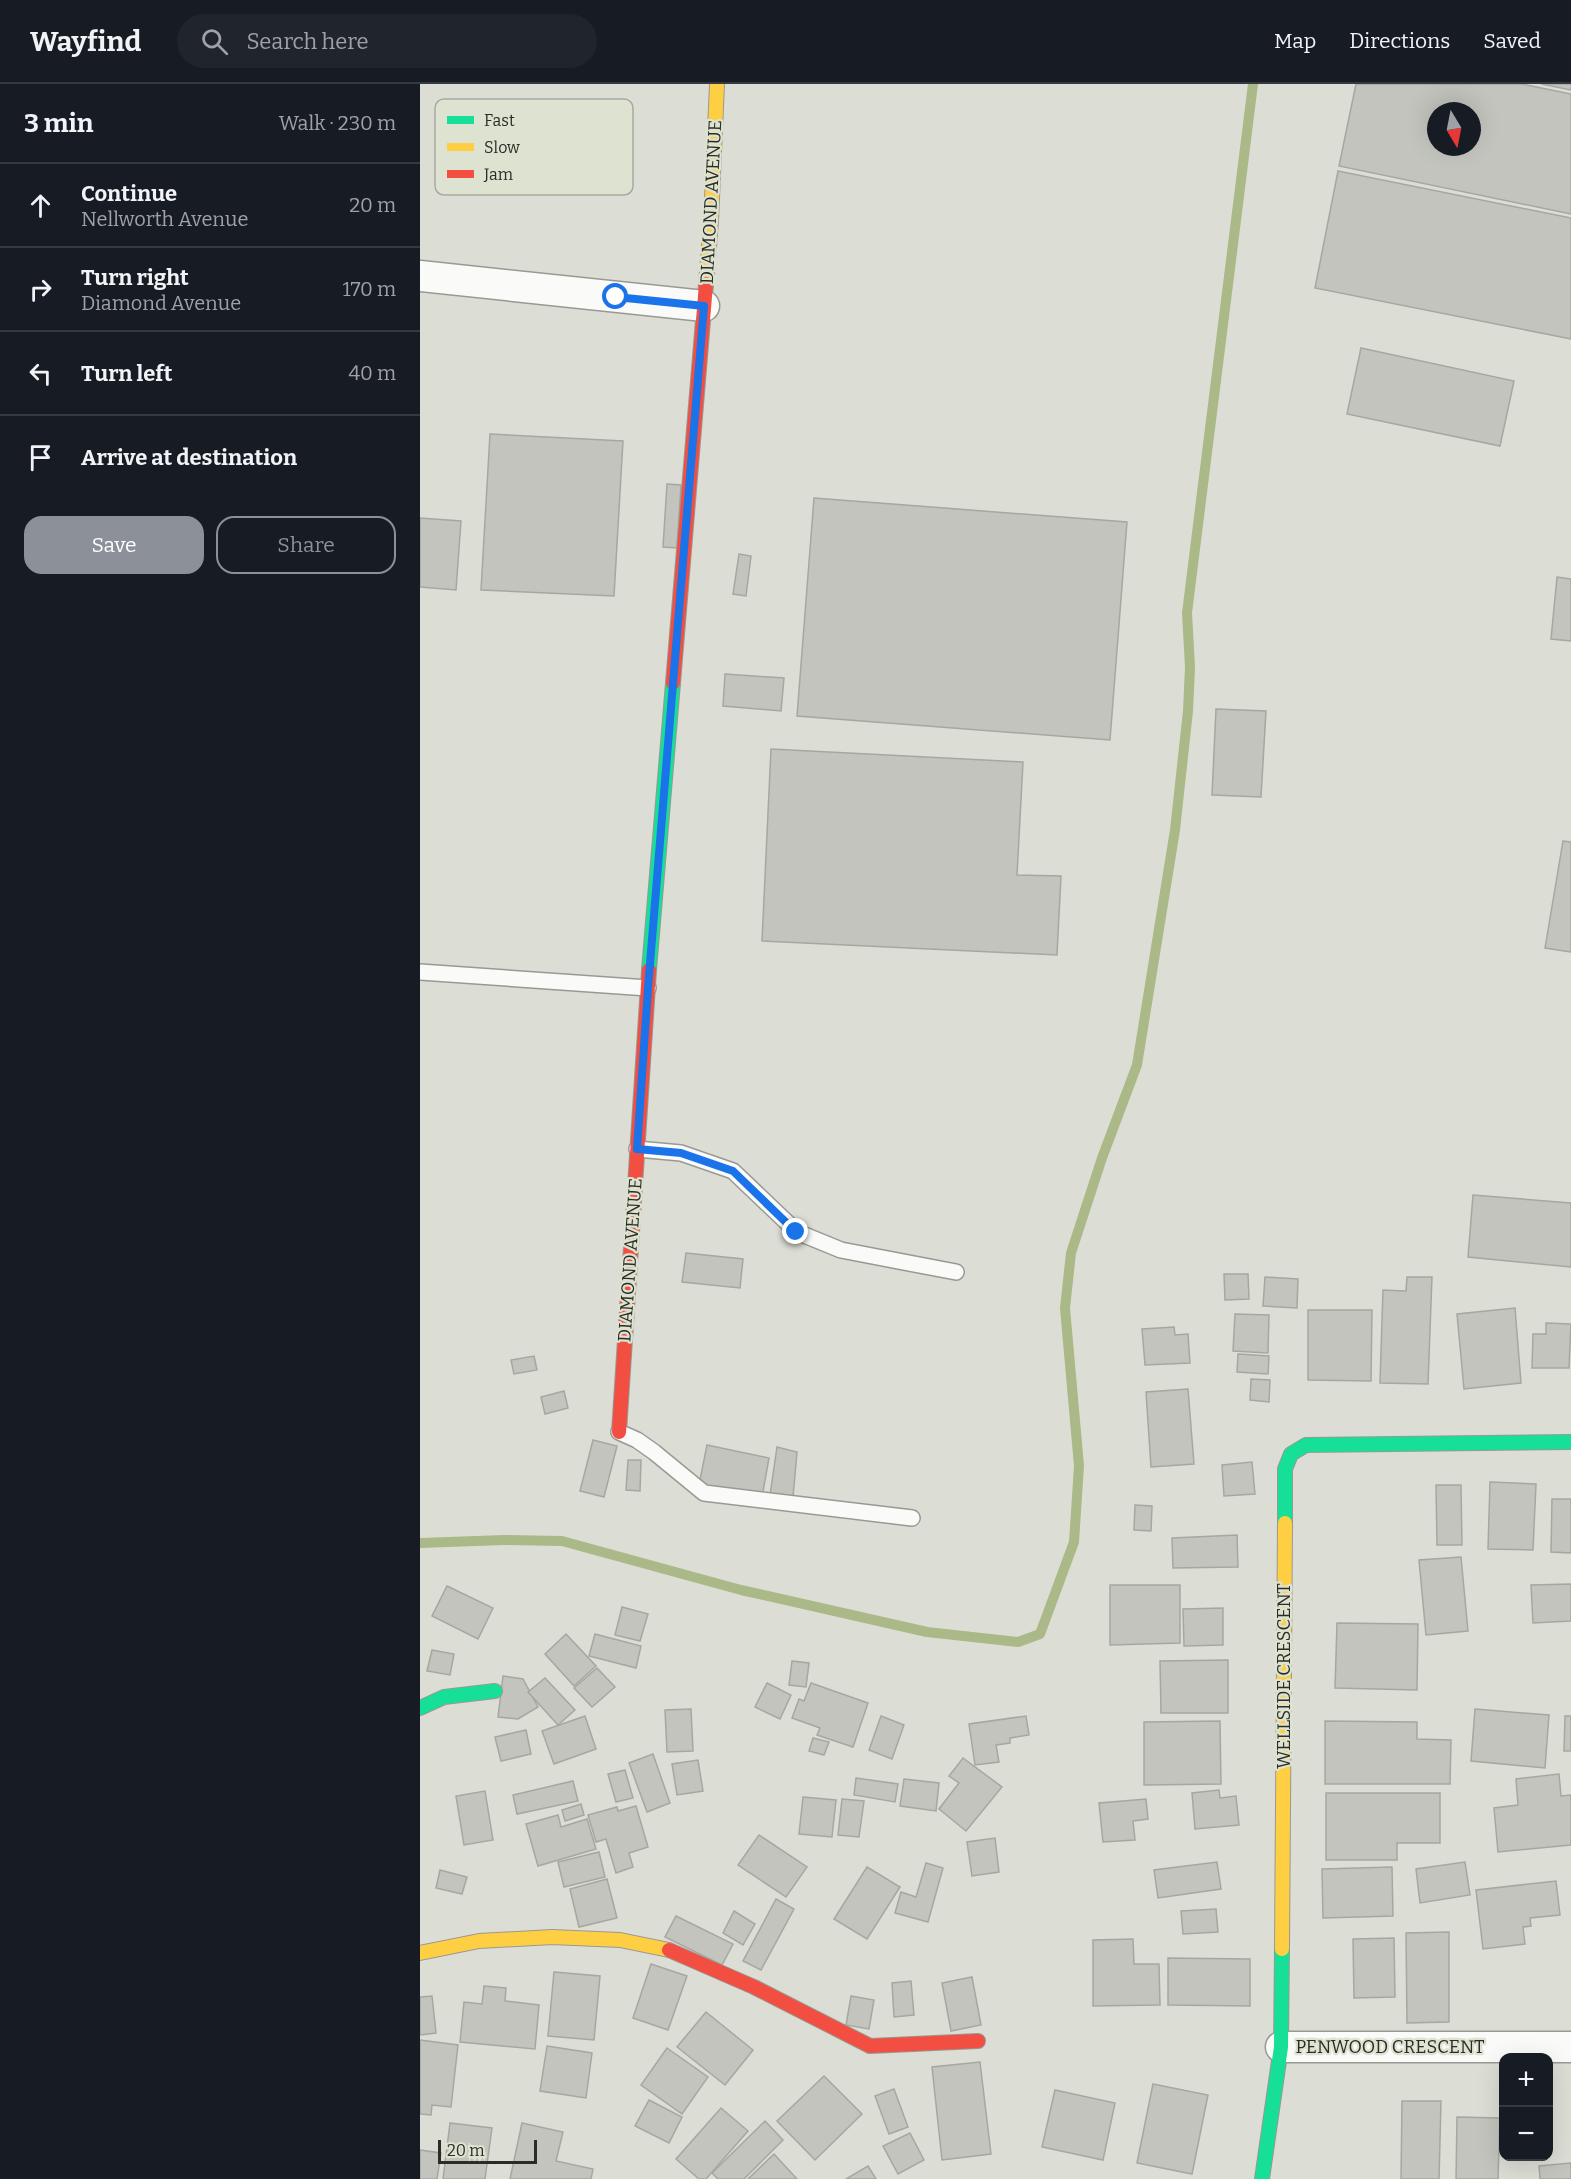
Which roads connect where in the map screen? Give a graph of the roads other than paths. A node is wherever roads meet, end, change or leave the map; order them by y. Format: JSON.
{"nodes":[{"id":1,"x":717,"y":84,"type":"edge"},
{"id":2,"x":420,"y":276,"type":"edge"},
{"id":3,"x":704,"y":306,"type":"junction"},
{"id":4,"x":420,"y":972,"type":"edge"},
{"id":5,"x":648,"y":988,"type":"junction"},
{"id":6,"x":637,"y":1149,"type":"junction"},
{"id":7,"x":956,"y":1272,"type":"dead end"},
{"id":8,"x":619,"y":1432,"type":"joint"},
{"id":9,"x":1571,"y":1442,"type":"edge"},
{"id":10,"x":912,"y":1518,"type":"dead end"},
{"id":11,"x":495,"y":1691,"type":"dead end"},
{"id":12,"x":420,"y":1708,"type":"edge"},
{"id":13,"x":420,"y":1953,"type":"edge"},
{"id":14,"x":978,"y":2041,"type":"dead end"},
{"id":15,"x":1281,"y":2047,"type":"junction"},
{"id":16,"x":1571,"y":2047,"type":"edge"},
{"id":17,"x":1262,"y":2179,"type":"edge"}],
"edges":[{"from":1,"to":3,"type":"street","name":"DIAMOND AVENUE"},
{"from":2,"to":3,"type":"street"},
{"from":3,"to":5,"type":"street","name":"DIAMOND AVENUE"},
{"from":4,"to":5,"type":"lane"},
{"from":5,"to":6,"type":"street","name":"DIAMOND AVENUE"},
{"from":6,"to":7,"type":"lane"},
{"from":6,"to":8,"type":"street","name":"DIAMOND AVENUE"},
{"from":8,"to":10,"type":"lane"},
{"from":9,"to":15,"type":"street","name":"WELLSIDE CRESCENT"},
{"from":11,"to":12,"type":"street"},
{"from":13,"to":14,"type":"street"},
{"from":15,"to":16,"type":"street","name":"PENWOOD CRESCENT"},
{"from":15,"to":17,"type":"street","name":"WELLSIDE CRESCENT"}]}
